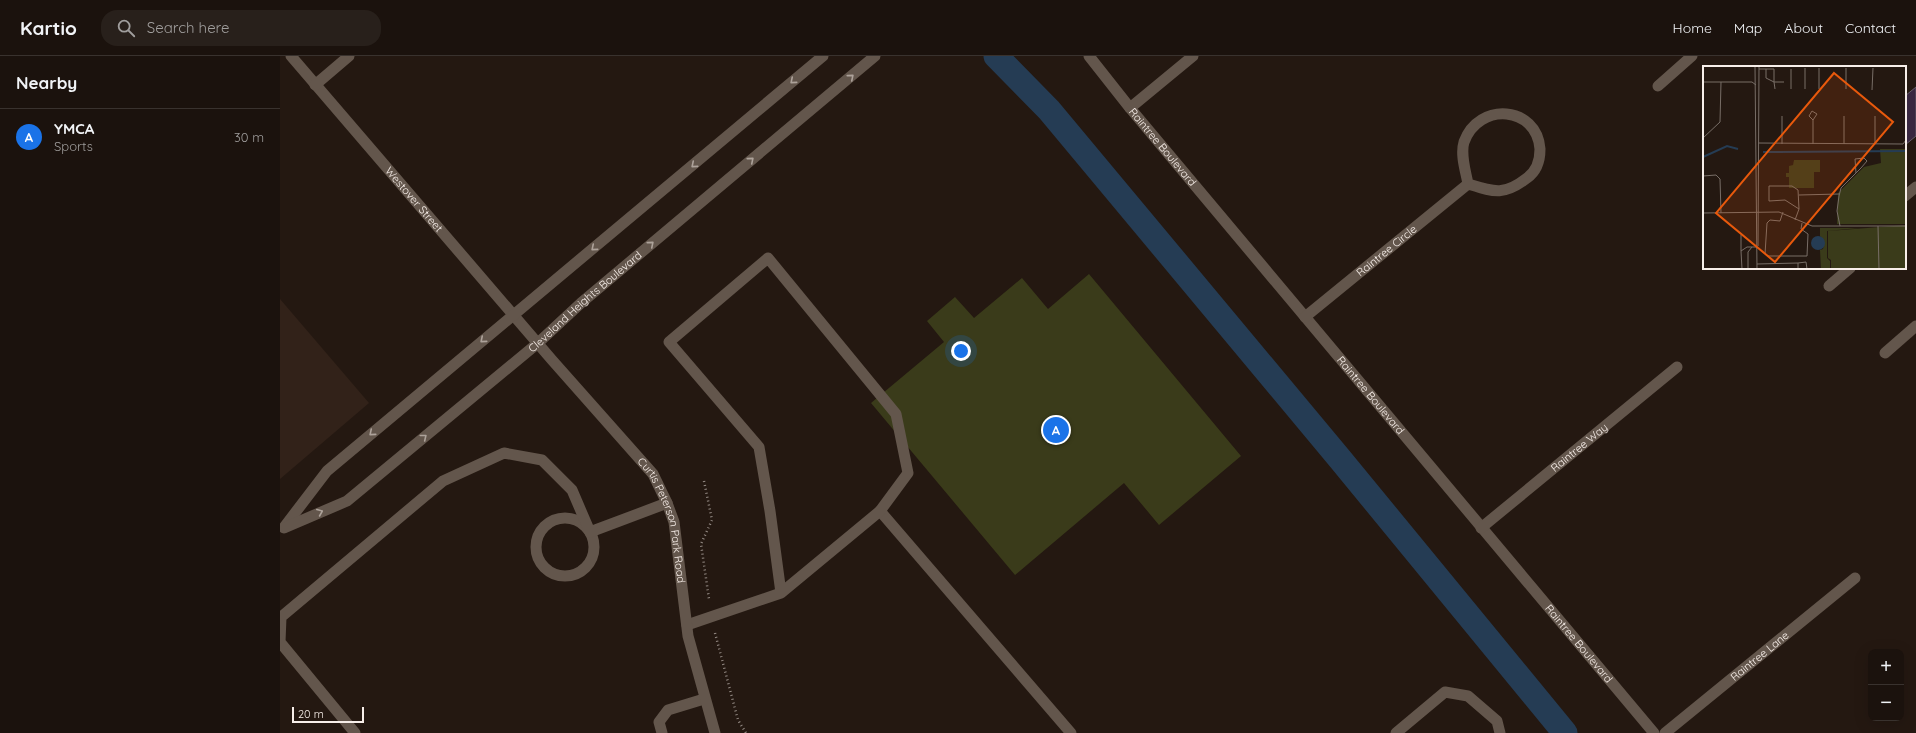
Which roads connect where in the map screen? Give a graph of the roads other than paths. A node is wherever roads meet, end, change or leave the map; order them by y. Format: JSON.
{"nodes":[{"id":1,"x":291,"y":56,"type":"edge"},
{"id":2,"x":349,"y":56,"type":"edge"},
{"id":3,"x":823,"y":56,"type":"edge"},
{"id":4,"x":875,"y":56,"type":"edge"},
{"id":5,"x":1089,"y":56,"type":"edge"},
{"id":6,"x":1193,"y":56,"type":"edge"},
{"id":7,"x":1692,"y":56,"type":"edge"},
{"id":8,"x":315,"y":85,"type":"junction"},
{"id":9,"x":1658,"y":86,"type":"dead end"},
{"id":10,"x":1130,"y":108,"type":"junction"},
{"id":11,"x":1468,"y":184,"type":"junction"},
{"id":12,"x":1916,"y":187,"type":"edge"},
{"id":13,"x":1906,"y":195,"type":"edge"},
{"id":14,"x":1849,"y":269,"type":"edge"},
{"id":15,"x":1829,"y":286,"type":"dead end"},
{"id":16,"x":513,"y":315,"type":"junction"},
{"id":17,"x":1305,"y":317,"type":"junction"},
{"id":18,"x":1916,"y":326,"type":"edge"},
{"id":19,"x":538,"y":344,"type":"junction"},
{"id":20,"x":1885,"y":353,"type":"dead end"},
{"id":21,"x":1677,"y":367,"type":"dead end"},
{"id":22,"x":667,"y":503,"type":"junction"},
{"id":23,"x":880,"y":511,"type":"junction"},
{"id":24,"x":281,"y":527,"type":"edge"},
{"id":25,"x":1481,"y":528,"type":"junction"},
{"id":26,"x":590,"y":532,"type":"junction"},
{"id":27,"x":1854,"y":578,"type":"dead end"},
{"id":28,"x":780,"y":593,"type":"junction"},
{"id":29,"x":687,"y":626,"type":"junction"},
{"id":30,"x":704,"y":699,"type":"junction"},
{"id":31,"x":355,"y":733,"type":"edge"},
{"id":32,"x":662,"y":733,"type":"edge"},
{"id":33,"x":715,"y":733,"type":"edge"},
{"id":34,"x":1071,"y":733,"type":"edge"},
{"id":35,"x":1396,"y":733,"type":"edge"},
{"id":36,"x":1500,"y":733,"type":"edge"},
{"id":37,"x":1654,"y":733,"type":"edge"},
{"id":38,"x":1665,"y":733,"type":"edge"}],
"edges":[{"from":1,"to":8,"type":"street","name":"Westover Street"},
{"from":2,"to":8,"type":"street"},
{"from":3,"to":16,"type":"street","name":"Cleveland Heights Boulevard","one_way":true},
{"from":19,"to":4,"type":"street","name":"Cleveland Heights Boulevard","one_way":true},
{"from":5,"to":10,"type":"street","name":"Raintree Boulevard"},
{"from":6,"to":10,"type":"street"},
{"from":7,"to":9,"type":"street"},
{"from":8,"to":16,"type":"street","name":"Westover Street"},
{"from":10,"to":17,"type":"street","name":"Raintree Boulevard"},
{"from":11,"to":11,"type":"street"},
{"from":11,"to":17,"type":"street","name":"Raintree Circle"},
{"from":12,"to":13,"type":"street"},
{"from":14,"to":15,"type":"street"},
{"from":16,"to":19,"type":"street","name":"Westover Street"},
{"from":16,"to":24,"type":"street","name":"Cleveland Heights Boulevard","one_way":true},
{"from":17,"to":25,"type":"street","name":"Raintree Boulevard"},
{"from":18,"to":20,"type":"street"},
{"from":19,"to":22,"type":"street","name":"Curtis Peterson Park Road"},
{"from":24,"to":19,"type":"street","name":"Cleveland Heights Boulevard","one_way":true},
{"from":21,"to":25,"type":"street","name":"Raintree Way"},
{"from":22,"to":26,"type":"street"},
{"from":22,"to":29,"type":"street","name":"Curtis Peterson Park Road"},
{"from":23,"to":28,"type":"street"},
{"from":23,"to":28,"type":"street"},
{"from":23,"to":34,"type":"street"},
{"from":25,"to":37,"type":"street","name":"Raintree Boulevard"},
{"from":26,"to":26,"type":"street"},
{"from":26,"to":31,"type":"street"},
{"from":27,"to":38,"type":"street","name":"Raintree Lane"},
{"from":28,"to":29,"type":"street"},
{"from":29,"to":30,"type":"street","name":"Curtis Peterson Park Road"},
{"from":30,"to":32,"type":"street"},
{"from":30,"to":33,"type":"street","name":"Curtis Peterson Park Road"},
{"from":35,"to":36,"type":"street"}]}
